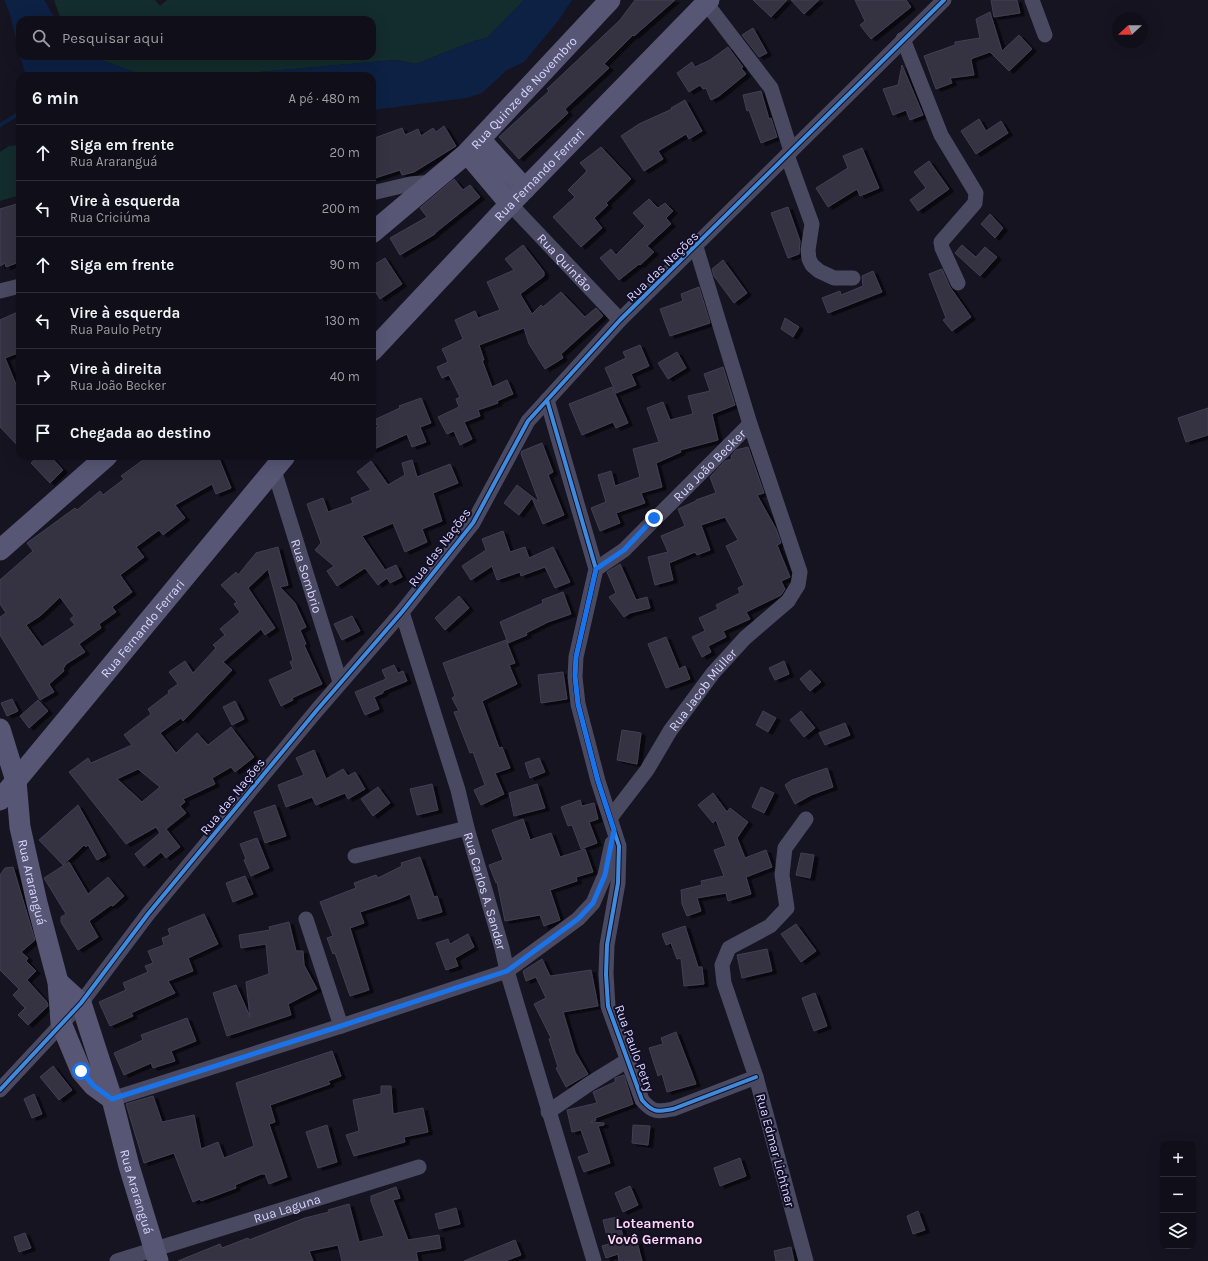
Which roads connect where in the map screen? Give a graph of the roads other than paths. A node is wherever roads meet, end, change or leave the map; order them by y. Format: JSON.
{"nodes":[{"id":1,"x":610,"y":0,"type":"edge"},
{"id":2,"x":944,"y":0,"type":"edge"},
{"id":3,"x":1032,"y":0,"type":"edge"},
{"id":4,"x":707,"y":2,"type":"edge"},
{"id":5,"x":1045,"y":35,"type":"dead end"},
{"id":6,"x":903,"y":39,"type":"junction"},
{"id":7,"x":473,"y":146,"type":"junction"},
{"id":8,"x":789,"y":153,"type":"junction"},
{"id":9,"x":434,"y":182,"type":"junction"},
{"id":10,"x":520,"y":182,"type":"junction"},
{"id":11,"x":376,"y":192,"type":"edge"},
{"id":12,"x":505,"y":197,"type":"junction"},
{"id":13,"x":376,"y":230,"type":"edge"},
{"id":14,"x":696,"y":247,"type":"junction"},
{"id":15,"x":853,"y":278,"type":"dead end"},
{"id":16,"x":958,"y":282,"type":"dead end"},
{"id":17,"x":16,"y":287,"type":"edge"},
{"id":18,"x":0,"y":291,"type":"edge"},
{"id":19,"x":620,"y":320,"type":"junction"},
{"id":20,"x":376,"y":346,"type":"edge"},
{"id":21,"x":547,"y":400,"type":"junction"},
{"id":22,"x":750,"y":424,"type":"junction"},
{"id":23,"x":102,"y":460,"type":"edge"},
{"id":24,"x":280,"y":463,"type":"edge"},
{"id":25,"x":0,"y":550,"type":"edge"},
{"id":26,"x":596,"y":569,"type":"junction"},
{"id":27,"x":402,"y":612,"type":"junction"},
{"id":28,"x":340,"y":682,"type":"junction"},
{"id":29,"x":0,"y":729,"type":"edge"},
{"id":30,"x":16,"y":781,"type":"junction"},
{"id":31,"x":0,"y":800,"type":"edge"},
{"id":32,"x":806,"y":819,"type":"dead end"},
{"id":33,"x":613,"y":824,"type":"junction"},
{"id":34,"x":467,"y":828,"type":"junction"},
{"id":35,"x":355,"y":856,"type":"dead end"},
{"id":36,"x":306,"y":919,"type":"dead end"},
{"id":37,"x":507,"y":971,"type":"junction"},
{"id":38,"x":58,"y":982,"type":"junction"},
{"id":39,"x":81,"y":1004,"type":"junction"},
{"id":40,"x":61,"y":1023,"type":"junction"},
{"id":41,"x":341,"y":1026,"type":"junction"},
{"id":42,"x":628,"y":1060,"type":"junction"},
{"id":43,"x":756,"y":1077,"type":"junction"},
{"id":44,"x":0,"y":1090,"type":"edge"},
{"id":45,"x":112,"y":1099,"type":"junction"},
{"id":46,"x":548,"y":1112,"type":"junction"},
{"id":47,"x":419,"y":1167,"type":"dead end"},
{"id":48,"x":157,"y":1255,"type":"edge"},
{"id":49,"x":117,"y":1261,"type":"edge"},
{"id":50,"x":594,"y":1261,"type":"edge"},
{"id":51,"x":806,"y":1261,"type":"edge"}],
"edges":[{"from":1,"to":7,"type":"main road","name":"Rua Quinze de Novembro"},
{"from":2,"to":6,"type":"street","name":"Rua das Nações"},
{"from":3,"to":5,"type":"street"},
{"from":4,"to":8,"type":"street"},
{"from":4,"to":10,"type":"main road","name":"Rua Fernando Ferrari"},
{"from":6,"to":8,"type":"street","name":"Rua das Nações"},
{"from":6,"to":16,"type":"street"},
{"from":7,"to":9,"type":"main road","name":"Rua Quinze de Novembro"},
{"from":7,"to":10,"type":"main road"},
{"from":7,"to":12,"type":"main road"},
{"from":8,"to":14,"type":"street","name":"Rua das Nações"},
{"from":8,"to":15,"type":"street"},
{"from":9,"to":11,"type":"street"},
{"from":9,"to":13,"type":"main road","name":"Rua Quinze de Novembro"},
{"from":10,"to":12,"type":"main road","name":"Rua Fernando Ferrari"},
{"from":12,"to":19,"type":"street","name":"Rua Quintão"},
{"from":12,"to":20,"type":"main road","name":"Rua Fernando Ferrari"},
{"from":14,"to":19,"type":"street","name":"Rua das Nações"},
{"from":14,"to":22,"type":"street"},
{"from":17,"to":18,"type":"street"},
{"from":19,"to":21,"type":"street","name":"Rua das Nações"},
{"from":21,"to":26,"type":"street"},
{"from":21,"to":27,"type":"street","name":"Rua das Nações"},
{"from":22,"to":26,"type":"street","name":"Rua João Becker"},
{"from":22,"to":33,"type":"street","name":"Rua Jacob Müller"},
{"from":23,"to":25,"type":"main road"},
{"from":24,"to":28,"type":"street","name":"Rua Sombrio"},
{"from":24,"to":30,"type":"main road","name":"Rua Fernando Ferrari"},
{"from":26,"to":33,"type":"street","name":"Rua Paulo Petry"},
{"from":27,"to":28,"type":"street","name":"Rua das Nações"},
{"from":27,"to":34,"type":"street","name":"Rua Carlos A. Sander"},
{"from":28,"to":39,"type":"street","name":"Rua das Nações"},
{"from":29,"to":30,"type":"main road","name":"Rua Araranguá"},
{"from":30,"to":31,"type":"main road","name":"Rua Fernando Ferrari"},
{"from":30,"to":38,"type":"main road","name":"Rua Araranguá"},
{"from":32,"to":43,"type":"street","name":"Rua Edmar Lichtner"},
{"from":33,"to":37,"type":"street"},
{"from":33,"to":42,"type":"street","name":"Rua Paulo Petry"},
{"from":34,"to":35,"type":"street"},
{"from":34,"to":37,"type":"street","name":"Rua Carlos A. Sander"},
{"from":36,"to":41,"type":"street"},
{"from":37,"to":41,"type":"street"},
{"from":37,"to":46,"type":"street","name":"Rua Carlos A. Sander"},
{"from":38,"to":39,"type":"main road","name":"Rua Araranguá"},
{"from":38,"to":40,"type":"main road","name":"Rua Araranguá"},
{"from":39,"to":40,"type":"street","name":"Rua das Nações"},
{"from":39,"to":45,"type":"main road","name":"Rua Araranguá"},
{"from":40,"to":44,"type":"street","name":"Rua das Nações"},
{"from":40,"to":45,"type":"main road","name":"Rua Araranguá"},
{"from":41,"to":45,"type":"street"},
{"from":42,"to":43,"type":"street","name":"Rua Paulo Petry"},
{"from":42,"to":46,"type":"street"},
{"from":43,"to":51,"type":"street","name":"Rua Edmar Lichtner"},
{"from":45,"to":48,"type":"main road","name":"Rua Araranguá"},
{"from":46,"to":50,"type":"street","name":"Rua Carlos A. Sander"},
{"from":47,"to":48,"type":"street","name":"Rua Laguna"},
{"from":48,"to":49,"type":"street","name":"Rua Laguna"}]}
